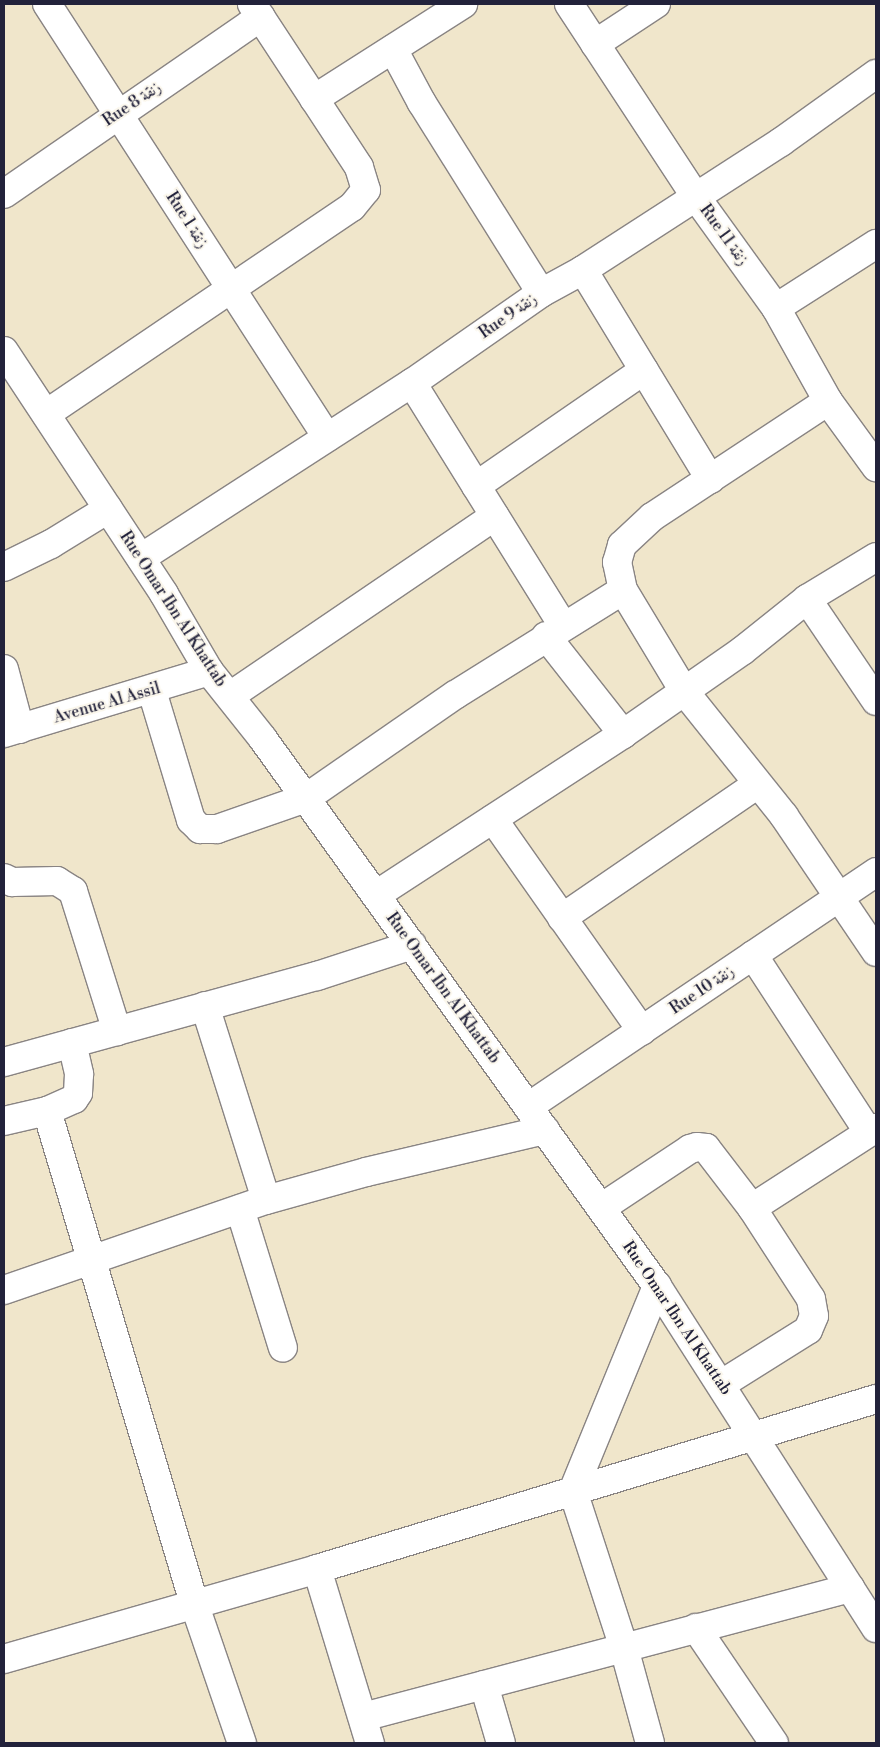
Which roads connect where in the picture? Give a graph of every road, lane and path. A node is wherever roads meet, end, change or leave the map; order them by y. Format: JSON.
{"nodes":[{"id":1,"x":47,"y":4,"type":"edge"},
{"id":2,"x":463,"y":4,"type":"edge"},
{"id":3,"x":569,"y":4,"type":"edge"},
{"id":4,"x":656,"y":4,"type":"edge"},
{"id":5,"x":257,"y":11,"type":"edge"},
{"id":6,"x":595,"y":44,"type":"junction"},
{"id":7,"x":393,"y":49,"type":"junction"},
{"id":8,"x":876,"y":74,"type":"edge"},
{"id":9,"x":314,"y":99,"type":"junction"},
{"id":10,"x":116,"y":114,"type":"junction"},
{"id":11,"x":4,"y":194,"type":"edge"},
{"id":12,"x":696,"y":197,"type":"junction"},
{"id":13,"x":876,"y":244,"type":"edge"},
{"id":14,"x":583,"y":270,"type":"junction"},
{"id":15,"x":232,"y":290,"type":"junction"},
{"id":16,"x":541,"y":293,"type":"junction"},
{"id":17,"x":776,"y":308,"type":"junction"},
{"id":18,"x":4,"y":351,"type":"edge"},
{"id":19,"x":644,"y":370,"type":"junction"},
{"id":20,"x":412,"y":383,"type":"junction"},
{"id":21,"x":828,"y":401,"type":"junction"},
{"id":22,"x":46,"y":414,"type":"junction"},
{"id":23,"x":327,"y":437,"type":"junction"},
{"id":24,"x":876,"y":467,"type":"edge"},
{"id":25,"x":710,"y":479,"type":"junction"},
{"id":26,"x":476,"y":486,"type":"junction"},
{"id":27,"x":108,"y":509,"type":"junction"},
{"id":28,"x":495,"y":516,"type":"junction"},
{"id":29,"x":876,"y":557,"type":"edge"},
{"id":30,"x":141,"y":558,"type":"junction"},
{"id":31,"x":4,"y":567,"type":"edge"},
{"id":32,"x":623,"y":590,"type":"junction"},
{"id":33,"x":807,"y":599,"type":"junction"},
{"id":34,"x":555,"y":631,"type":"junction"},
{"id":35,"x":4,"y":669,"type":"edge"},
{"id":36,"x":209,"y":671,"type":"junction"},
{"id":37,"x":152,"y":691,"type":"junction"},
{"id":38,"x":684,"y":691,"type":"junction"},
{"id":39,"x":230,"y":696,"type":"junction"},
{"id":40,"x":876,"y":702,"type":"edge"},
{"id":41,"x":12,"y":731,"type":"edge"},
{"id":42,"x":623,"y":734,"type":"junction"},
{"id":43,"x":758,"y":784,"type":"junction"},
{"id":44,"x":306,"y":798,"type":"junction"},
{"id":45,"x":493,"y":819,"type":"junction"},
{"id":46,"x":876,"y":872,"type":"edge"},
{"id":47,"x":4,"y":878,"type":"edge"},
{"id":48,"x":376,"y":895,"type":"junction"},
{"id":49,"x":840,"y":896,"type":"junction"},
{"id":50,"x":562,"y":918,"type":"junction"},
{"id":51,"x":412,"y":945,"type":"junction"},
{"id":52,"x":876,"y":952,"type":"edge"},
{"id":53,"x":753,"y":955,"type":"junction"},
{"id":54,"x":204,"y":1006,"type":"junction"},
{"id":55,"x":117,"y":1031,"type":"junction"},
{"id":56,"x":642,"y":1031,"type":"junction"},
{"id":57,"x":72,"y":1043,"type":"junction"},
{"id":58,"x":4,"y":1062,"type":"edge"},
{"id":59,"x":528,"y":1107,"type":"junction"},
{"id":60,"x":47,"y":1111,"type":"junction"},
{"id":61,"x":4,"y":1121,"type":"edge"},
{"id":62,"x":545,"y":1130,"type":"junction"},
{"id":63,"x":873,"y":1130,"type":"edge"},
{"id":64,"x":266,"y":1200,"type":"junction"},
{"id":65,"x":601,"y":1208,"type":"junction"},
{"id":66,"x":752,"y":1208,"type":"junction"},
{"id":67,"x":240,"y":1209,"type":"junction"},
{"id":68,"x":90,"y":1260,"type":"junction"},
{"id":69,"x":657,"y":1286,"type":"junction"},
{"id":70,"x":4,"y":1290,"type":"edge"},
{"id":71,"x":283,"y":1348,"type":"dead end"},
{"id":72,"x":722,"y":1384,"type":"junction"},
{"id":73,"x":876,"y":1398,"type":"edge"},
{"id":74,"x":753,"y":1435,"type":"junction"},
{"id":75,"x":573,"y":1490,"type":"junction"},
{"id":76,"x":317,"y":1569,"type":"junction"},
{"id":77,"x":850,"y":1588,"type":"junction"},
{"id":78,"x":194,"y":1603,"type":"junction"},
{"id":79,"x":874,"y":1619,"type":"edge"},
{"id":80,"x":696,"y":1628,"type":"junction"},
{"id":81,"x":624,"y":1648,"type":"junction"},
{"id":82,"x":4,"y":1658,"type":"edge"},
{"id":83,"x":484,"y":1685,"type":"junction"},
{"id":84,"x":363,"y":1717,"type":"junction"},
{"id":85,"x":242,"y":1743,"type":"edge"},
{"id":86,"x":370,"y":1743,"type":"edge"},
{"id":87,"x":501,"y":1743,"type":"edge"},
{"id":88,"x":650,"y":1743,"type":"edge"},
{"id":89,"x":774,"y":1743,"type":"edge"}],
"edges":[{"from":1,"to":10,"type":"street","name":"Rue 1 زنقة"},
{"from":2,"to":7,"type":"street"},
{"from":3,"to":6,"type":"street","name":"Rue 11 زنقة"},
{"from":4,"to":6,"type":"street"},
{"from":5,"to":9,"type":"street"},
{"from":5,"to":10,"type":"street","name":"Rue 8 زنقة"},
{"from":6,"to":12,"type":"street","name":"Rue 11 زنقة"},
{"from":7,"to":9,"type":"street"},
{"from":7,"to":16,"type":"street"},
{"from":8,"to":12,"type":"street","name":"Rue 9 زنقة"},
{"from":9,"to":15,"type":"street"},
{"from":10,"to":11,"type":"street","name":"Rue 8 زنقة"},
{"from":10,"to":15,"type":"street","name":"Rue 1 زنقة"},
{"from":12,"to":14,"type":"street","name":"Rue 9 زنقة"},
{"from":12,"to":17,"type":"street","name":"Rue 11 زنقة"},
{"from":13,"to":17,"type":"street"},
{"from":14,"to":16,"type":"street","name":"Rue 9 زنقة"},
{"from":14,"to":19,"type":"street"},
{"from":15,"to":22,"type":"street"},
{"from":15,"to":23,"type":"street","name":"Rue 1 زنقة"},
{"from":16,"to":20,"type":"street","name":"Rue 9 زنقة"},
{"from":17,"to":21,"type":"street","name":"Rue 11 زنقة"},
{"from":18,"to":22,"type":"street","name":"Rue Omar Ibn Al Khattab"},
{"from":19,"to":25,"type":"street"},
{"from":19,"to":26,"type":"street"},
{"from":20,"to":23,"type":"street","name":"Rue 9 زنقة"},
{"from":20,"to":26,"type":"street"},
{"from":21,"to":24,"type":"street","name":"Rue 11 زنقة"},
{"from":21,"to":25,"type":"street"},
{"from":22,"to":27,"type":"street","name":"Rue Omar Ibn Al Khattab"},
{"from":23,"to":30,"type":"street","name":"Rue 9 زنقة"},
{"from":25,"to":32,"type":"street"},
{"from":26,"to":28,"type":"street"},
{"from":27,"to":30,"type":"street","name":"Rue Omar Ibn Al Khattab"},
{"from":27,"to":31,"type":"street"},
{"from":28,"to":34,"type":"street"},
{"from":28,"to":39,"type":"street"},
{"from":29,"to":33,"type":"street"},
{"from":30,"to":36,"type":"street","name":"Rue Omar Ibn Al Khattab"},
{"from":32,"to":34,"type":"street"},
{"from":32,"to":38,"type":"street"},
{"from":33,"to":38,"type":"street"},
{"from":33,"to":40,"type":"street"},
{"from":34,"to":42,"type":"street"},
{"from":34,"to":44,"type":"street"},
{"from":35,"to":41,"type":"street"},
{"from":36,"to":37,"type":"street","name":"Avenue Al Assil"},
{"from":36,"to":39,"type":"street","name":"Rue Omar Ibn Al Khattab"},
{"from":37,"to":41,"type":"street","name":"Avenue Al Assil"},
{"from":37,"to":44,"type":"street"},
{"from":38,"to":42,"type":"street"},
{"from":38,"to":43,"type":"street"},
{"from":39,"to":44,"type":"street","name":"Rue Omar Ibn Al Khattab"},
{"from":42,"to":45,"type":"street"},
{"from":43,"to":49,"type":"street"},
{"from":43,"to":50,"type":"street"},
{"from":44,"to":48,"type":"street","name":"Rue Omar Ibn Al Khattab"},
{"from":45,"to":48,"type":"street"},
{"from":45,"to":50,"type":"street"},
{"from":46,"to":49,"type":"street","name":"Rue 10 زنقة"},
{"from":47,"to":55,"type":"street"},
{"from":48,"to":51,"type":"street","name":"Rue Omar Ibn Al Khattab"},
{"from":49,"to":52,"type":"street"},
{"from":49,"to":53,"type":"street","name":"Rue 10 زنقة"},
{"from":50,"to":56,"type":"street"},
{"from":51,"to":54,"type":"street"},
{"from":51,"to":59,"type":"street","name":"Rue Omar Ibn Al Khattab"},
{"from":53,"to":56,"type":"street","name":"Rue 10 زنقة"},
{"from":53,"to":63,"type":"street"},
{"from":54,"to":55,"type":"street"},
{"from":54,"to":64,"type":"street"},
{"from":55,"to":57,"type":"street"},
{"from":56,"to":59,"type":"street","name":"Rue 10 زنقة"},
{"from":57,"to":58,"type":"street"},
{"from":57,"to":60,"type":"street"},
{"from":59,"to":62,"type":"street","name":"Rue Omar Ibn Al Khattab"},
{"from":60,"to":61,"type":"street"},
{"from":60,"to":68,"type":"street"},
{"from":62,"to":64,"type":"street"},
{"from":62,"to":65,"type":"street","name":"Rue Omar Ibn Al Khattab"},
{"from":63,"to":66,"type":"street"},
{"from":64,"to":67,"type":"street"},
{"from":65,"to":66,"type":"street"},
{"from":65,"to":69,"type":"street","name":"Rue Omar Ibn Al Khattab"},
{"from":66,"to":72,"type":"street"},
{"from":67,"to":68,"type":"street"},
{"from":67,"to":71,"type":"street"},
{"from":68,"to":70,"type":"street"},
{"from":68,"to":78,"type":"street"},
{"from":69,"to":72,"type":"street","name":"Rue Omar Ibn Al Khattab"},
{"from":69,"to":75,"type":"street"},
{"from":72,"to":74,"type":"street","name":"Rue Omar Ibn Al Khattab"},
{"from":73,"to":74,"type":"street"},
{"from":74,"to":75,"type":"street"},
{"from":74,"to":77,"type":"street","name":"Rue Omar Ibn Al Khattab"},
{"from":75,"to":76,"type":"street"},
{"from":75,"to":81,"type":"street"},
{"from":76,"to":78,"type":"street"},
{"from":76,"to":84,"type":"street"},
{"from":77,"to":79,"type":"street","name":"Rue Omar Ibn Al Khattab"},
{"from":77,"to":80,"type":"street"},
{"from":78,"to":82,"type":"street"},
{"from":78,"to":85,"type":"street"},
{"from":80,"to":81,"type":"street"},
{"from":80,"to":89,"type":"street"},
{"from":81,"to":83,"type":"street"},
{"from":81,"to":88,"type":"street"},
{"from":83,"to":84,"type":"street"},
{"from":83,"to":87,"type":"street"},
{"from":84,"to":86,"type":"street"}]}
